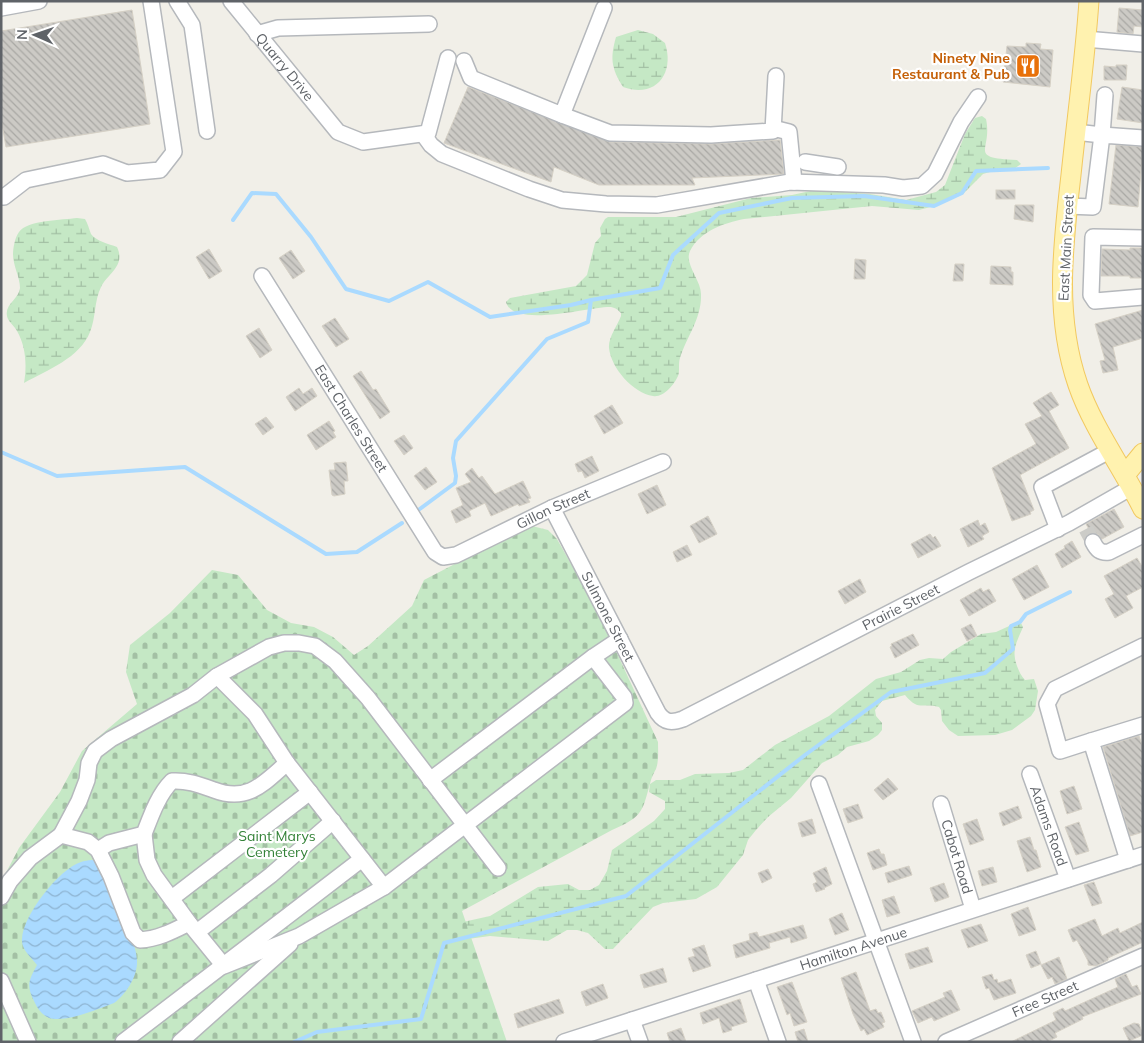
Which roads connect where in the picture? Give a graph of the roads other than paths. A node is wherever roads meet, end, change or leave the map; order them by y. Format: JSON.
{"nodes":[{"id":1,"x":39,"y":1,"type":"edge"},
{"id":2,"x":151,"y":1,"type":"edge"},
{"id":3,"x":177,"y":1,"type":"edge"},
{"id":4,"x":231,"y":1,"type":"edge"},
{"id":5,"x":1089,"y":1,"type":"edge"},
{"id":6,"x":607,"y":6,"type":"edge"},
{"id":7,"x":1,"y":8,"type":"edge"},
{"id":8,"x":429,"y":24,"type":"dead end"},
{"id":9,"x":258,"y":34,"type":"junction"},
{"id":10,"x":1086,"y":39,"type":"junction"},
{"id":11,"x":1143,"y":44,"type":"edge"},
{"id":12,"x":448,"y":58,"type":"dead end"},
{"id":13,"x":464,"y":61,"type":"dead end"},
{"id":14,"x":776,"y":76,"type":"dead end"},
{"id":15,"x":1106,"y":95,"type":"dead end"},
{"id":16,"x":978,"y":97,"type":"dead end"},
{"id":17,"x":562,"y":115,"type":"junction"},
{"id":18,"x":773,"y":128,"type":"junction"},
{"id":19,"x":207,"y":131,"type":"dead end"},
{"id":20,"x":1075,"y":132,"type":"junction"},
{"id":21,"x":422,"y":134,"type":"junction"},
{"id":22,"x":1102,"y":135,"type":"junction"},
{"id":23,"x":1143,"y":138,"type":"edge"},
{"id":24,"x":805,"y":162,"type":"dead end"},
{"id":25,"x":838,"y":167,"type":"dead end"},
{"id":26,"x":794,"y":182,"type":"junction"},
{"id":27,"x":1,"y":198,"type":"edge"},
{"id":28,"x":1067,"y":206,"type":"junction"},
{"id":29,"x":1143,"y":238,"type":"edge"},
{"id":30,"x":262,"y":276,"type":"dead end"},
{"id":31,"x":1143,"y":297,"type":"edge"},
{"id":32,"x":1111,"y":450,"type":"junction"},
{"id":33,"x":1143,"y":453,"type":"edge"},
{"id":34,"x":663,"y":462,"type":"dead end"},
{"id":35,"x":1133,"y":481,"type":"edge"},
{"id":36,"x":552,"y":508,"type":"junction"},
{"id":37,"x":1143,"y":509,"type":"edge"},
{"id":38,"x":1058,"y":528,"type":"junction"},
{"id":39,"x":1086,"y":530,"type":"junction"},
{"id":40,"x":1143,"y":535,"type":"edge"},
{"id":41,"x":444,"y":557,"type":"joint"},
{"id":42,"x":620,"y":639,"type":"junction"},
{"id":43,"x":1143,"y":646,"type":"edge"},
{"id":44,"x":593,"y":657,"type":"junction"},
{"id":45,"x":217,"y":676,"type":"junction"},
{"id":46,"x":668,"y":722,"type":"joint"},
{"id":47,"x":1143,"y":724,"type":"edge"},
{"id":48,"x":1091,"y":741,"type":"junction"},
{"id":49,"x":287,"y":763,"type":"junction"},
{"id":50,"x":1030,"y":774,"type":"dead end"},
{"id":51,"x":430,"y":780,"type":"junction"},
{"id":52,"x":819,"y":784,"type":"dead end"},
{"id":53,"x":310,"y":792,"type":"junction"},
{"id":54,"x":941,"y":804,"type":"dead end"},
{"id":55,"x":333,"y":821,"type":"junction"},
{"id":56,"x":465,"y":825,"type":"junction"},
{"id":57,"x":144,"y":834,"type":"junction"},
{"id":58,"x":61,"y":835,"type":"junction"},
{"id":59,"x":98,"y":850,"type":"junction"},
{"id":60,"x":1143,"y":855,"type":"edge"},
{"id":61,"x":362,"y":859,"type":"junction"},
{"id":62,"x":1128,"y":860,"type":"junction"},
{"id":63,"x":498,"y":868,"type":"dead end"},
{"id":64,"x":1068,"y":879,"type":"junction"},
{"id":65,"x":384,"y":887,"type":"junction"},
{"id":66,"x":1,"y":897,"type":"edge"},
{"id":67,"x":172,"y":898,"type":"junction"},
{"id":68,"x":973,"y":909,"type":"junction"},
{"id":69,"x":193,"y":927,"type":"junction"},
{"id":70,"x":299,"y":936,"type":"junction"},
{"id":71,"x":876,"y":941,"type":"junction"},
{"id":72,"x":1143,"y":956,"type":"edge"},
{"id":73,"x":224,"y":966,"type":"junction"},
{"id":74,"x":756,"y":980,"type":"junction"},
{"id":75,"x":1,"y":981,"type":"edge"},
{"id":76,"x":632,"y":1020,"type":"junction"},
{"id":77,"x":28,"y":1042,"type":"edge"},
{"id":78,"x":123,"y":1042,"type":"edge"},
{"id":79,"x":180,"y":1042,"type":"edge"},
{"id":80,"x":564,"y":1042,"type":"edge"},
{"id":81,"x":640,"y":1042,"type":"edge"},
{"id":82,"x":778,"y":1042,"type":"edge"},
{"id":83,"x":913,"y":1042,"type":"edge"},
{"id":84,"x":946,"y":1042,"type":"edge"}],
"edges":[{"from":1,"to":7,"type":"street"},
{"from":2,"to":27,"type":"street"},
{"from":3,"to":19,"type":"street"},
{"from":4,"to":9,"type":"street","name":"Quarry Drive"},
{"from":5,"to":10,"type":"main road","name":"East Main Street"},
{"from":6,"to":17,"type":"street"},
{"from":8,"to":9,"type":"street"},
{"from":9,"to":21,"type":"street","name":"Quarry Drive"},
{"from":10,"to":11,"type":"street"},
{"from":10,"to":20,"type":"main road","name":"East Main Street"},
{"from":12,"to":21,"type":"street"},
{"from":13,"to":17,"type":"street"},
{"from":14,"to":18,"type":"street"},
{"from":15,"to":22,"type":"street"},
{"from":16,"to":26,"type":"street"},
{"from":17,"to":18,"type":"street"},
{"from":18,"to":26,"type":"street"},
{"from":20,"to":22,"type":"street"},
{"from":20,"to":28,"type":"main road","name":"East Main Street"},
{"from":21,"to":26,"type":"street"},
{"from":22,"to":23,"type":"street"},
{"from":22,"to":28,"type":"street"},
{"from":24,"to":25,"type":"street"},
{"from":28,"to":32,"type":"main road","name":"East Main Street"},
{"from":29,"to":31,"type":"street"},
{"from":30,"to":41,"type":"street","name":"East Charles Street"},
{"from":32,"to":35,"type":"main road","name":"East Main Street"},
{"from":32,"to":38,"type":"street"},
{"from":33,"to":35,"type":"main road"},
{"from":34,"to":36,"type":"street","name":"Gillon Street"},
{"from":35,"to":37,"type":"main road","name":"East Main Street"},
{"from":35,"to":39,"type":"street","name":"Prairie Street"},
{"from":36,"to":41,"type":"street","name":"Gillon Street"},
{"from":36,"to":42,"type":"street","name":"Sulmone Street"},
{"from":38,"to":39,"type":"street","name":"Prairie Street"},
{"from":38,"to":46,"type":"street","name":"Prairie Street"},
{"from":39,"to":40,"type":"street"},
{"from":42,"to":44,"type":"street"},
{"from":42,"to":46,"type":"street","name":"Sulmone Street"},
{"from":43,"to":48,"type":"street"},
{"from":44,"to":51,"type":"street"},
{"from":44,"to":56,"type":"street"},
{"from":45,"to":49,"type":"street"},
{"from":45,"to":51,"type":"street"},
{"from":45,"to":58,"type":"street"},
{"from":47,"to":48,"type":"street"},
{"from":48,"to":62,"type":"street"},
{"from":49,"to":53,"type":"street"},
{"from":49,"to":57,"type":"street"},
{"from":50,"to":64,"type":"street","name":"Adams Road"},
{"from":51,"to":56,"type":"street"},
{"from":52,"to":71,"type":"street"},
{"from":53,"to":55,"type":"street"},
{"from":53,"to":67,"type":"street"},
{"from":54,"to":68,"type":"street","name":"Cabot Road"},
{"from":55,"to":61,"type":"street"},
{"from":55,"to":69,"type":"street"},
{"from":56,"to":63,"type":"street"},
{"from":56,"to":65,"type":"street"},
{"from":57,"to":59,"type":"street"},
{"from":57,"to":67,"type":"street"},
{"from":58,"to":59,"type":"street"},
{"from":58,"to":66,"type":"street"},
{"from":59,"to":69,"type":"street"},
{"from":60,"to":62,"type":"street","name":"Hamilton Avenue"},
{"from":61,"to":65,"type":"street"},
{"from":61,"to":73,"type":"street"},
{"from":62,"to":64,"type":"street","name":"Hamilton Avenue"},
{"from":64,"to":68,"type":"street","name":"Hamilton Avenue"},
{"from":65,"to":70,"type":"street"},
{"from":67,"to":69,"type":"street"},
{"from":68,"to":71,"type":"street","name":"Hamilton Avenue"},
{"from":69,"to":73,"type":"street"},
{"from":70,"to":73,"type":"street"},
{"from":70,"to":79,"type":"street"},
{"from":71,"to":74,"type":"street","name":"Hamilton Avenue"},
{"from":71,"to":83,"type":"street"},
{"from":72,"to":84,"type":"street","name":"Free Street"},
{"from":73,"to":78,"type":"street"},
{"from":74,"to":76,"type":"street","name":"Hamilton Avenue"},
{"from":74,"to":82,"type":"street"},
{"from":75,"to":77,"type":"street"},
{"from":76,"to":80,"type":"street","name":"Hamilton Avenue"},
{"from":76,"to":81,"type":"street"}]}
